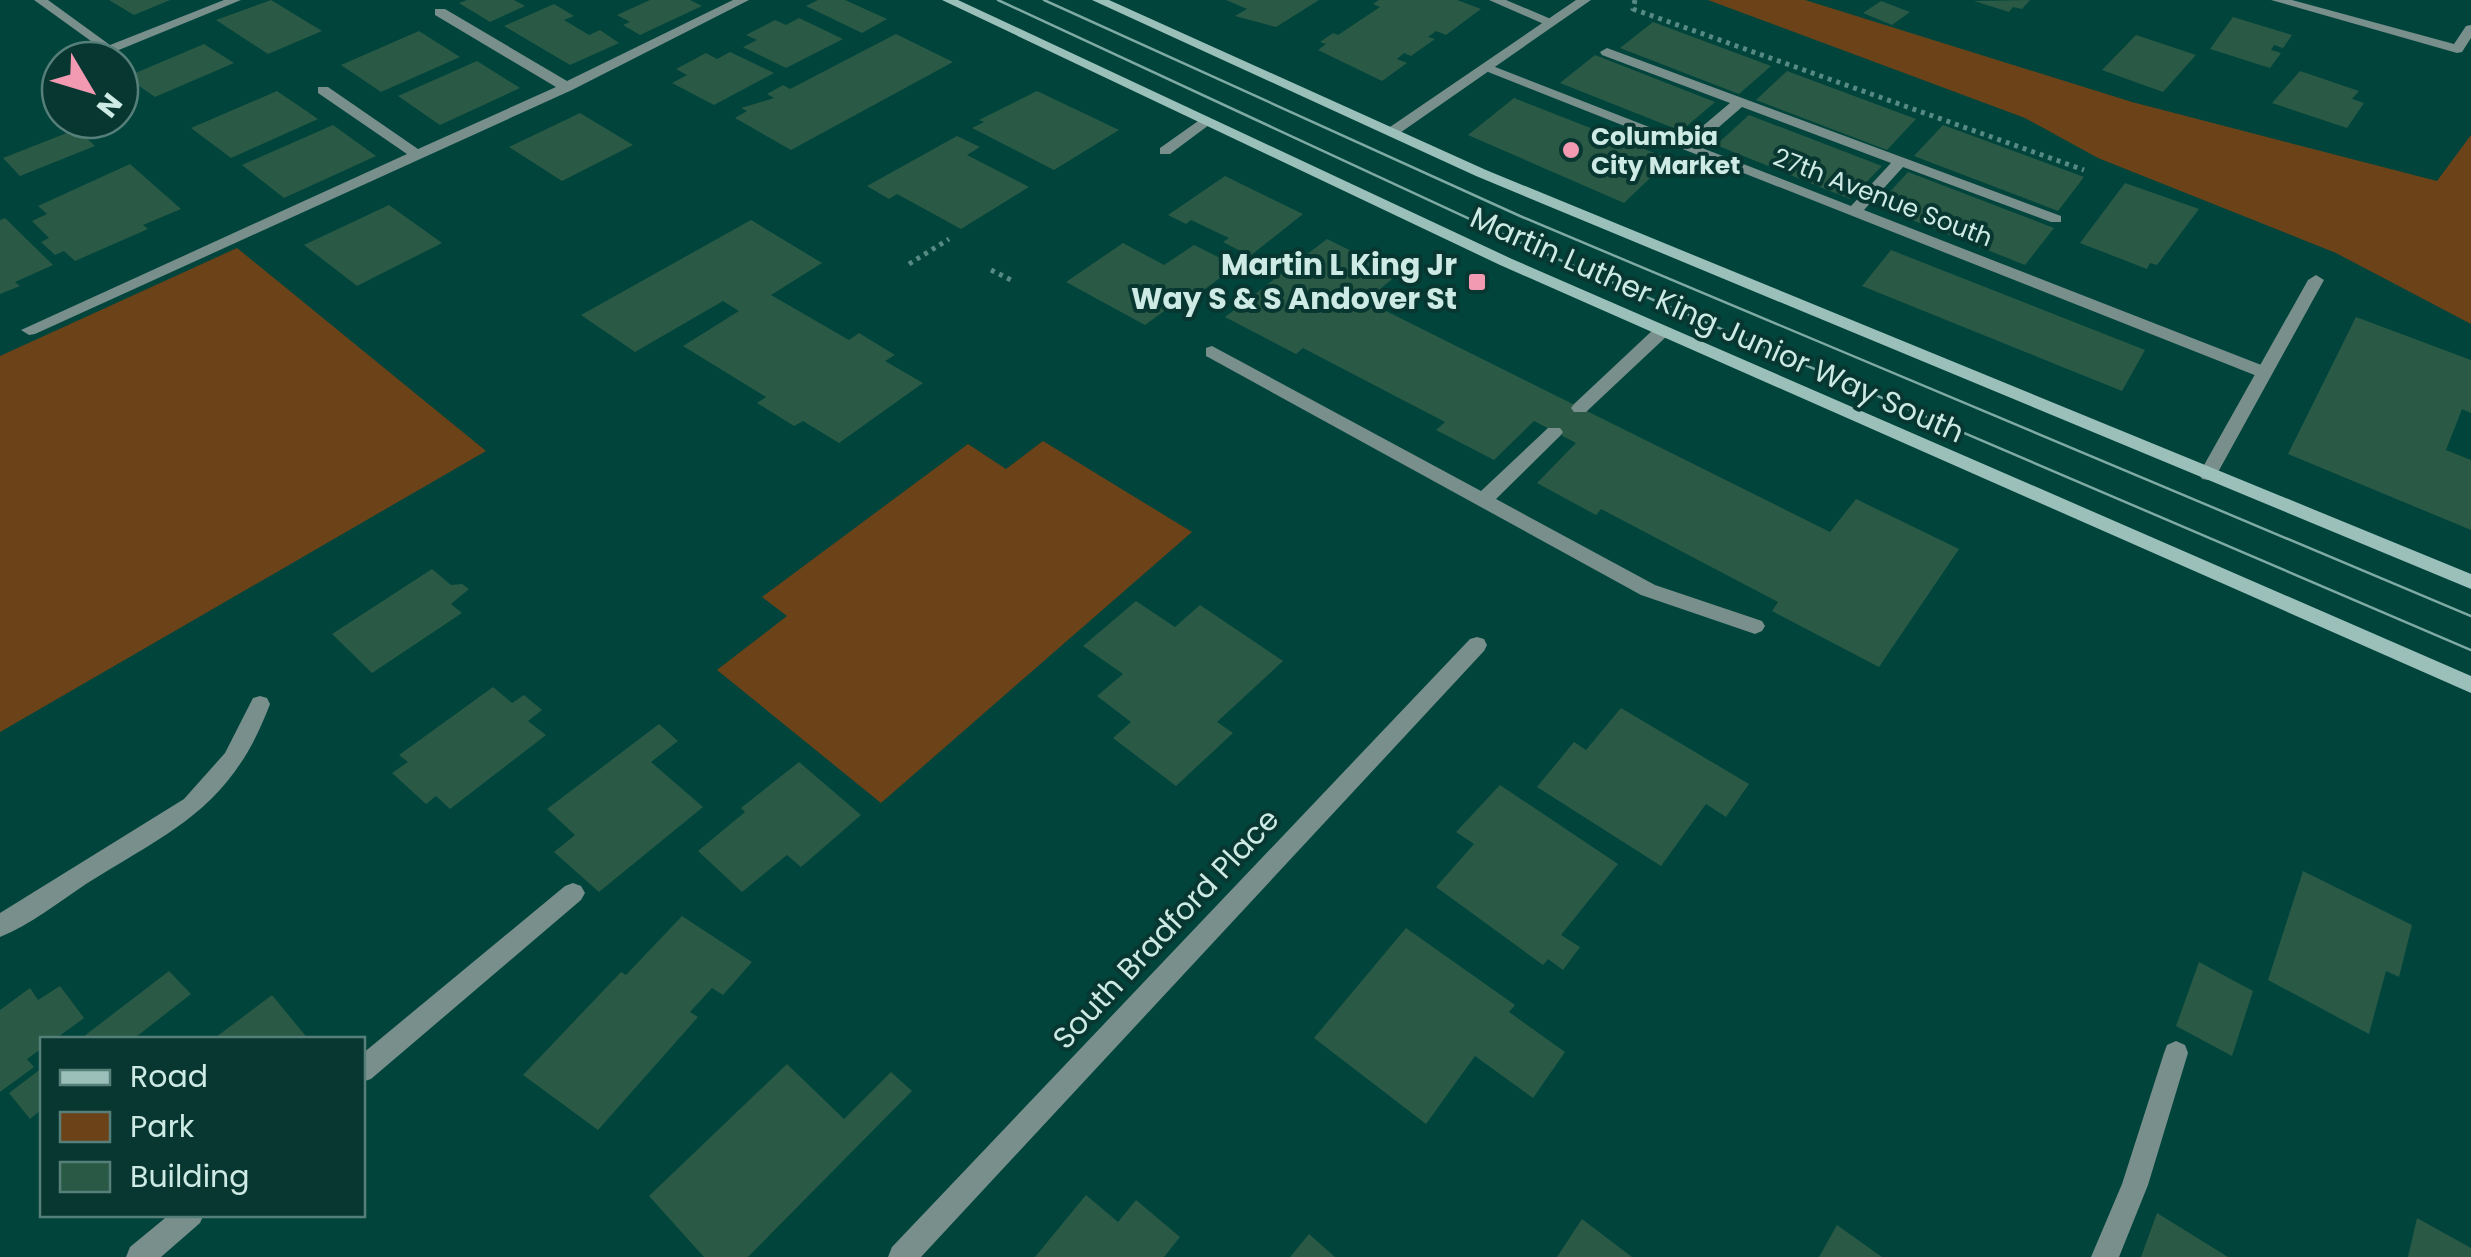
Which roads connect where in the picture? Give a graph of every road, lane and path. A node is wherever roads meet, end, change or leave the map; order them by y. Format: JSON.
{"nodes":[{"id":1,"x":40,"y":0,"type":"edge"},
{"id":2,"x":235,"y":0,"type":"edge"},
{"id":3,"x":744,"y":0,"type":"edge"},
{"id":4,"x":948,"y":0,"type":"edge"},
{"id":5,"x":1098,"y":0,"type":"edge"},
{"id":6,"x":1495,"y":0,"type":"edge"},
{"id":7,"x":1585,"y":0,"type":"edge"},
{"id":8,"x":1635,"y":0,"type":"edge"},
{"id":9,"x":2277,"y":0,"type":"edge"},
{"id":10,"x":440,"y":12,"type":"dead end"},
{"id":11,"x":1551,"y":22,"type":"junction"},
{"id":12,"x":2471,"y":29,"type":"edge"},
{"id":13,"x":2464,"y":51,"type":"edge"},
{"id":14,"x":1607,"y":52,"type":"dead end"},
{"id":15,"x":1485,"y":68,"type":"junction"},
{"id":16,"x":567,"y":87,"type":"junction"},
{"id":17,"x":323,"y":90,"type":"dead end"},
{"id":18,"x":1740,"y":101,"type":"junction"},
{"id":19,"x":1206,"y":122,"type":"junction"},
{"id":20,"x":1392,"y":132,"type":"junction"},
{"id":21,"x":1687,"y":147,"type":"junction"},
{"id":22,"x":1165,"y":151,"type":"dead end"},
{"id":23,"x":418,"y":154,"type":"junction"},
{"id":24,"x":1901,"y":161,"type":"junction"},
{"id":25,"x":2084,"y":170,"type":"dead end"},
{"id":26,"x":1854,"y":212,"type":"junction"},
{"id":27,"x":2056,"y":219,"type":"dead end"},
{"id":28,"x":949,"y":239,"type":"dead end"},
{"id":29,"x":909,"y":264,"type":"dead end"},
{"id":30,"x":991,"y":270,"type":"dead end"},
{"id":31,"x":1010,"y":280,"type":"dead end"},
{"id":32,"x":2316,"y":280,"type":"dead end"},
{"id":33,"x":29,"y":330,"type":"dead end"},
{"id":34,"x":1661,"y":332,"type":"junction"},
{"id":35,"x":1212,"y":352,"type":"dead end"},
{"id":36,"x":2263,"y":372,"type":"junction"},
{"id":37,"x":1580,"y":408,"type":"dead end"},
{"id":38,"x":1554,"y":432,"type":"dead end"},
{"id":39,"x":2208,"y":474,"type":"junction"},
{"id":40,"x":1483,"y":500,"type":"junction"},
{"id":41,"x":2471,"y":582,"type":"edge"},
{"id":42,"x":1755,"y":626,"type":"dead end"},
{"id":43,"x":1477,"y":645,"type":"dead end"},
{"id":44,"x":2471,"y":685,"type":"edge"},
{"id":45,"x":260,"y":704,"type":"dead end"},
{"id":46,"x":572,"y":893,"type":"dead end"},
{"id":47,"x":0,"y":926,"type":"edge"},
{"id":48,"x":2176,"y":1053,"type":"dead end"},
{"id":49,"x":365,"y":1067,"type":"edge"},
{"id":50,"x":187,"y":1217,"type":"edge"},
{"id":51,"x":140,"y":1257,"type":"edge"},
{"id":52,"x":902,"y":1257,"type":"edge"},
{"id":53,"x":2105,"y":1257,"type":"edge"}],
"edges":[{"from":1,"to":2,"type":"street"},
{"from":3,"to":16,"type":"street"},
{"from":4,"to":19,"type":"main road","name":"Martin Luther King Junior Way South"},
{"from":5,"to":20,"type":"main road","name":"Martin Luther King Junior Way South"},
{"from":6,"to":11,"type":"street"},
{"from":7,"to":11,"type":"street"},
{"from":8,"to":25,"type":"path"},
{"from":9,"to":13,"type":"street"},
{"from":10,"to":16,"type":"street"},
{"from":11,"to":15,"type":"street"},
{"from":12,"to":13,"type":"street"},
{"from":14,"to":18,"type":"street"},
{"from":15,"to":20,"type":"street"},
{"from":15,"to":21,"type":"street","name":"27th Avenue South"},
{"from":16,"to":23,"type":"street"},
{"from":17,"to":23,"type":"street"},
{"from":18,"to":21,"type":"street"},
{"from":18,"to":24,"type":"street"},
{"from":19,"to":22,"type":"street"},
{"from":19,"to":34,"type":"main road","name":"Martin Luther King Junior Way South"},
{"from":20,"to":39,"type":"main road","name":"Martin Luther King Junior Way South"},
{"from":21,"to":26,"type":"street","name":"27th Avenue South"},
{"from":23,"to":33,"type":"street"},
{"from":24,"to":26,"type":"street"},
{"from":24,"to":27,"type":"street"},
{"from":26,"to":36,"type":"street","name":"27th Avenue South"},
{"from":28,"to":29,"type":"path"},
{"from":30,"to":31,"type":"path"},
{"from":32,"to":36,"type":"street"},
{"from":34,"to":37,"type":"street"},
{"from":34,"to":44,"type":"main road","name":"Martin Luther King Junior Way South"},
{"from":35,"to":40,"type":"street"},
{"from":36,"to":39,"type":"street"},
{"from":38,"to":40,"type":"street"},
{"from":39,"to":41,"type":"main road","name":"Martin Luther King Junior Way South"},
{"from":40,"to":42,"type":"street"},
{"from":43,"to":52,"type":"street","name":"South Bradford Place"},
{"from":45,"to":47,"type":"street"},
{"from":46,"to":49,"type":"street"},
{"from":48,"to":53,"type":"street"},
{"from":50,"to":51,"type":"street"}]}
